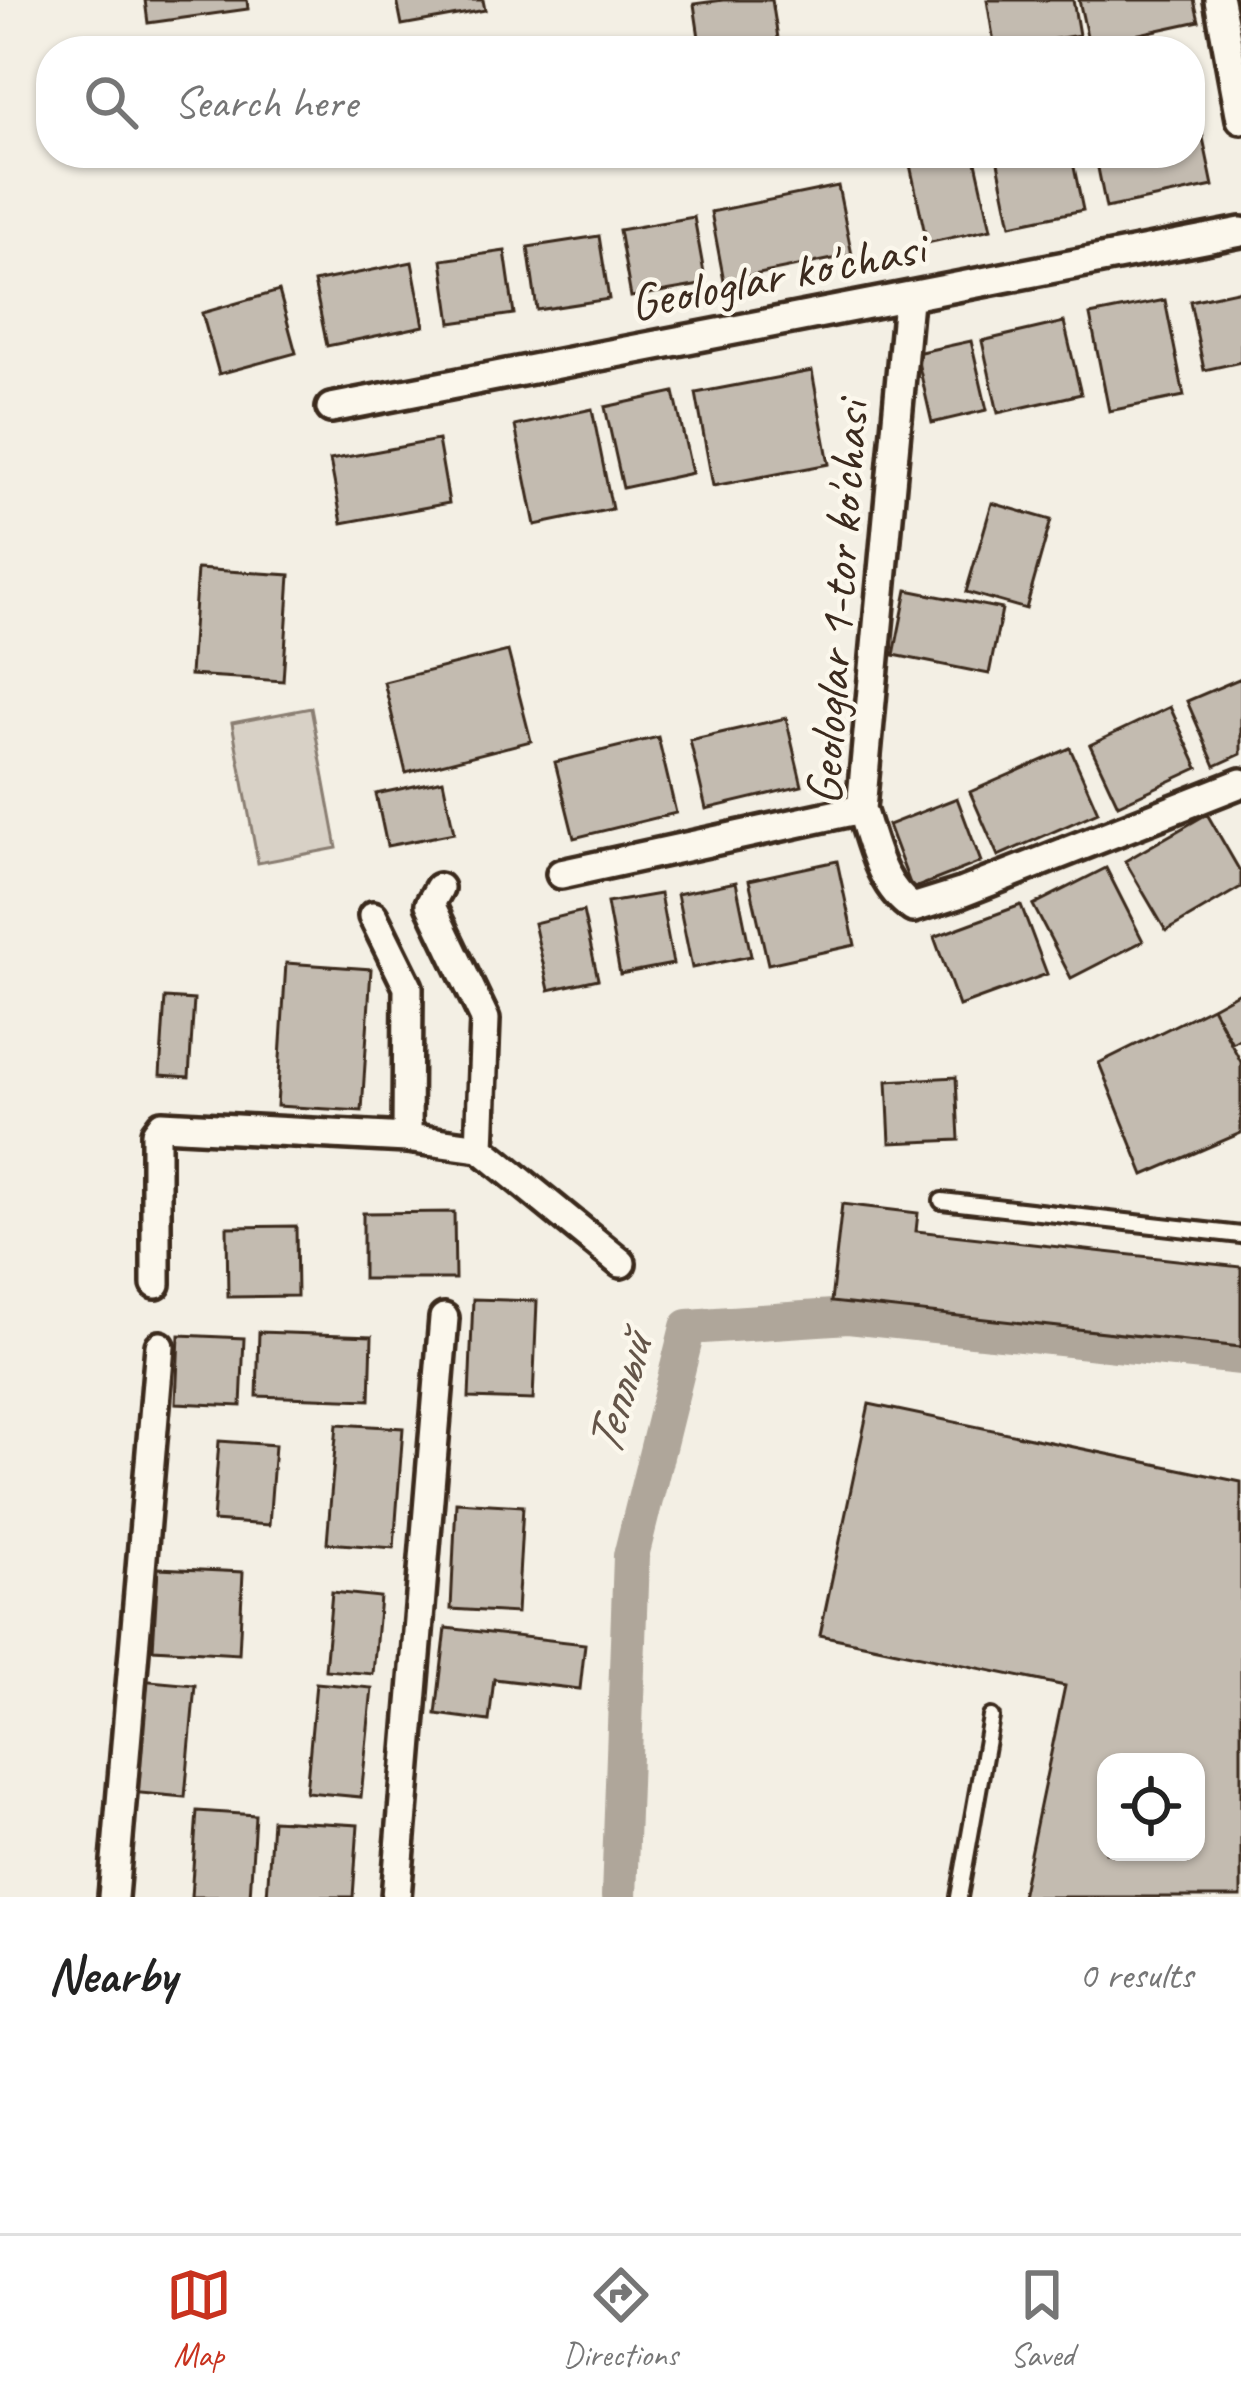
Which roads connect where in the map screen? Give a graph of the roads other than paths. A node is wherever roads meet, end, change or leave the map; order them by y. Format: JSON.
{"nodes":[{"id":1,"x":1219,"y":0,"type":"edge"},
{"id":2,"x":1241,"y":119,"type":"edge"},
{"id":3,"x":1241,"y":232,"type":"edge"},
{"id":4,"x":908,"y":300,"type":"junction"},
{"id":5,"x":331,"y":408,"type":"dead end"},
{"id":6,"x":1241,"y":783,"type":"edge"},
{"id":7,"x":861,"y":809,"type":"junction"},
{"id":8,"x":561,"y":874,"type":"dead end"},
{"id":9,"x":439,"y":888,"type":"dead end"},
{"id":10,"x":373,"y":916,"type":"dead end"},
{"id":11,"x":407,"y":1138,"type":"junction"},
{"id":12,"x":480,"y":1148,"type":"junction"},
{"id":13,"x":942,"y":1201,"type":"dead end"},
{"id":14,"x":1241,"y":1235,"type":"edge"},
{"id":15,"x":621,"y":1263,"type":"dead end"},
{"id":16,"x":156,"y":1284,"type":"dead end"},
{"id":17,"x":444,"y":1318,"type":"dead end"},
{"id":18,"x":160,"y":1346,"type":"dead end"},
{"id":19,"x":992,"y":1717,"type":"dead end"},
{"id":20,"x":113,"y":1897,"type":"edge"},
{"id":21,"x":396,"y":1897,"type":"edge"},
{"id":22,"x":959,"y":1897,"type":"edge"}],
"edges":[{"from":1,"to":2,"type":"street"},
{"from":3,"to":4,"type":"street","name":"Geologlar ko'chasi"},
{"from":4,"to":5,"type":"street","name":"Geologlar ko'chasi"},
{"from":4,"to":7,"type":"street","name":"Geologlar 1-tor ko'chasi"},
{"from":6,"to":7,"type":"street","name":"Geologlar 1-tor ko'chasi"},
{"from":7,"to":8,"type":"street"},
{"from":9,"to":12,"type":"street"},
{"from":10,"to":11,"type":"street"},
{"from":11,"to":12,"type":"street"},
{"from":11,"to":16,"type":"street"},
{"from":12,"to":15,"type":"street"},
{"from":13,"to":14,"type":"lane"},
{"from":17,"to":21,"type":"street"},
{"from":18,"to":20,"type":"street"},
{"from":19,"to":22,"type":"lane"}]}
